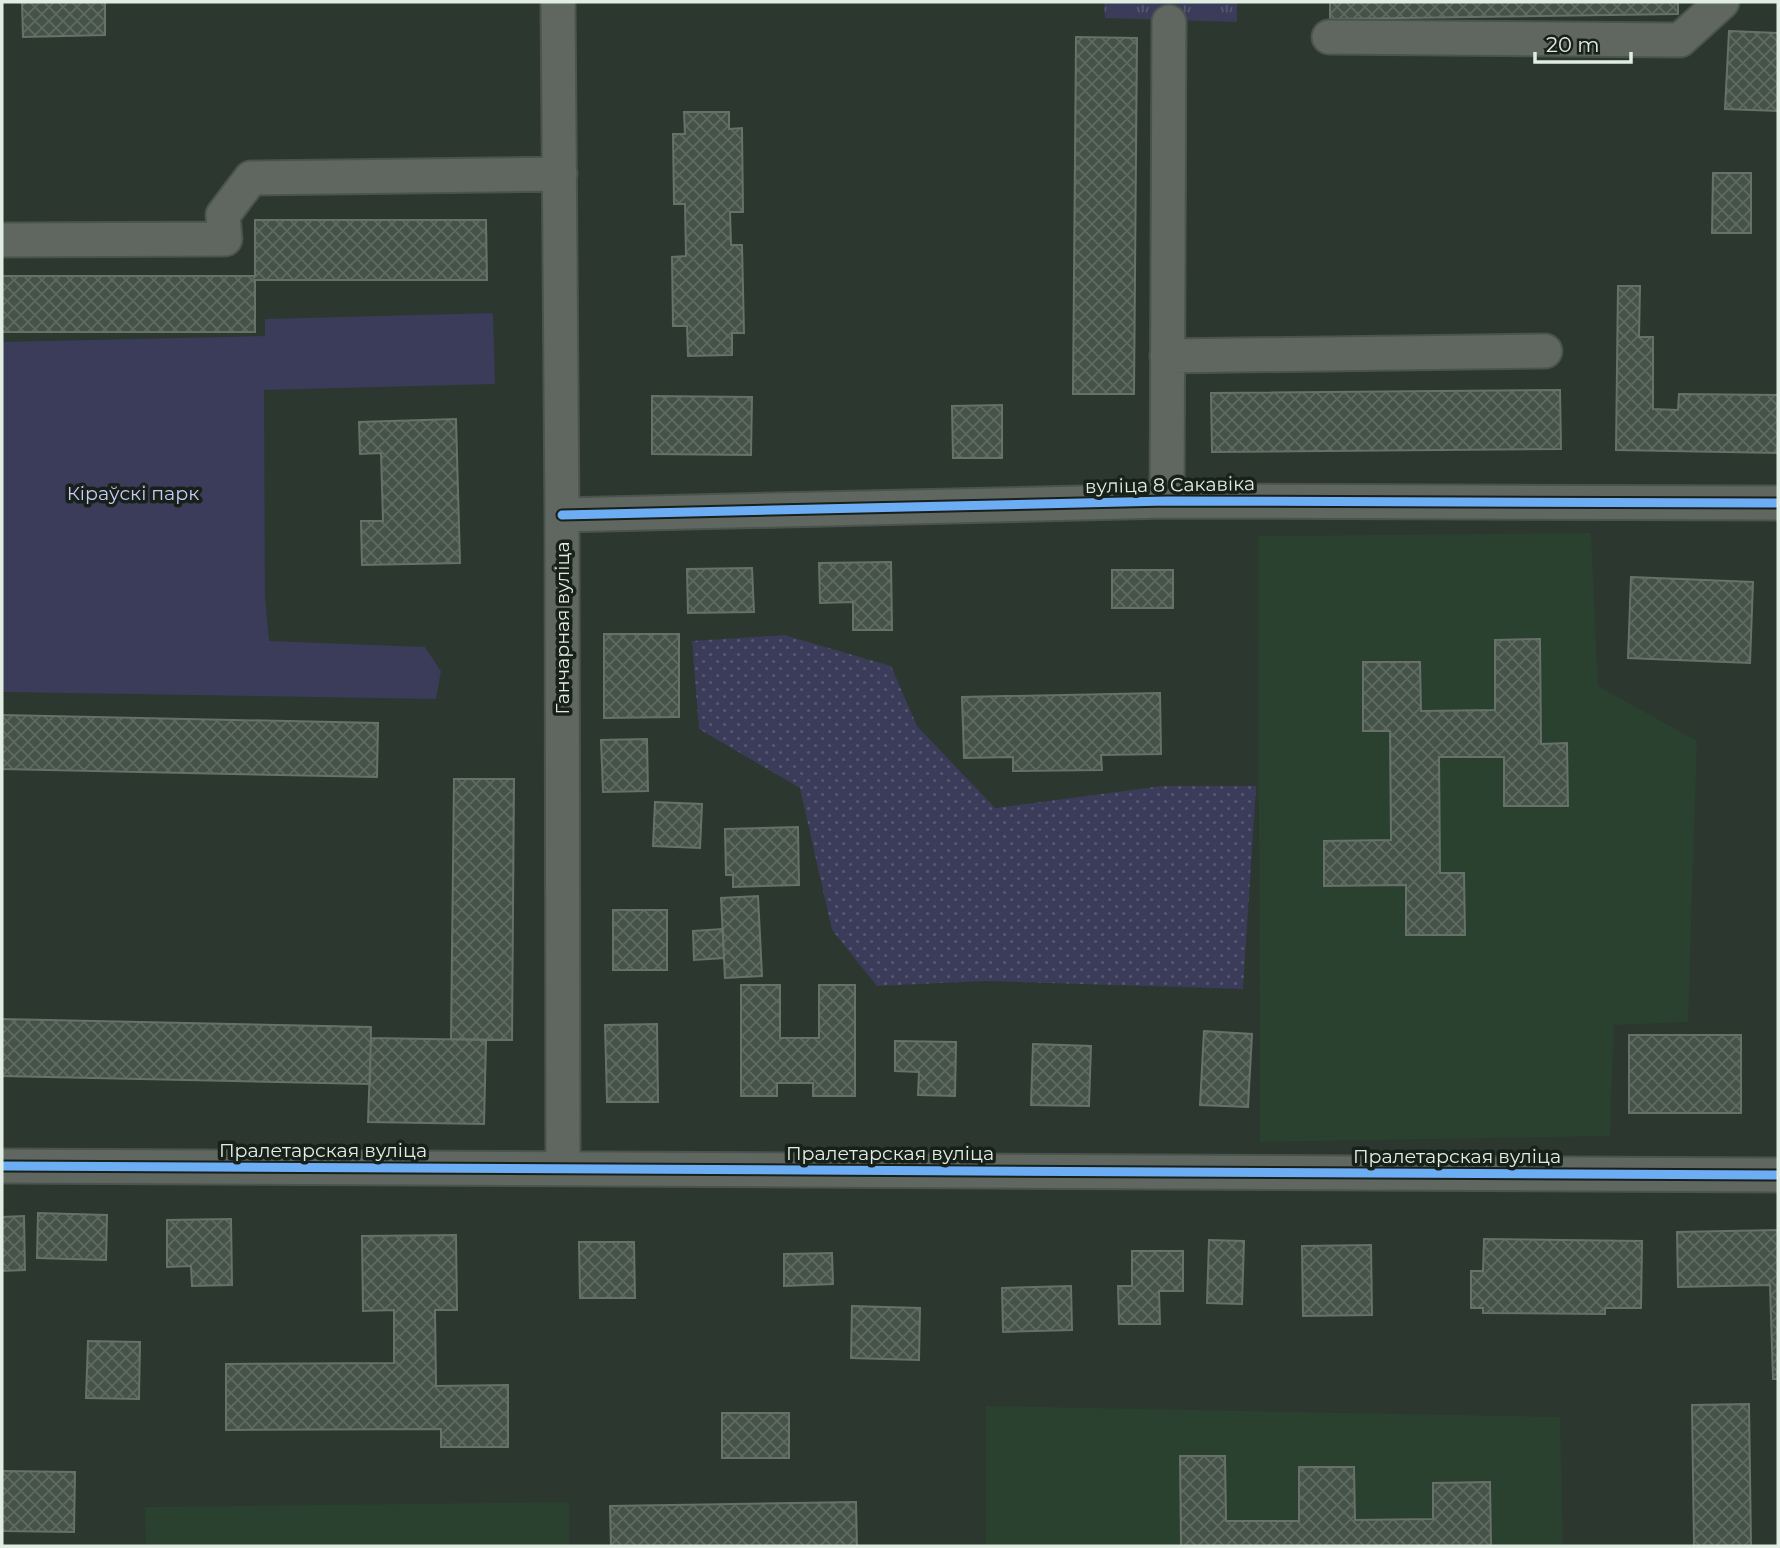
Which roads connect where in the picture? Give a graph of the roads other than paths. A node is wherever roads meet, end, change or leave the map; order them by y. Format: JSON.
{"nodes":[{"id":1,"x":558,"y":2,"type":"edge"},
{"id":2,"x":1722,"y":2,"type":"edge"},
{"id":3,"x":1169,"y":22,"type":"dead end"},
{"id":4,"x":1329,"y":37,"type":"dead end"},
{"id":5,"x":560,"y":174,"type":"junction"},
{"id":6,"x":2,"y":240,"type":"edge"},
{"id":7,"x":1545,"y":351,"type":"dead end"},
{"id":8,"x":1167,"y":356,"type":"junction"},
{"id":9,"x":1167,"y":501,"type":"junction"},
{"id":10,"x":1778,"y":503,"type":"edge"},
{"id":11,"x":562,"y":515,"type":"junction"},
{"id":12,"x":2,"y":1166,"type":"edge"},
{"id":13,"x":563,"y":1169,"type":"junction"},
{"id":14,"x":1778,"y":1175,"type":"edge"}],
"edges":[{"from":1,"to":5,"type":"street","name":"Ганчарная вуліца"},
{"from":2,"to":4,"type":"street"},
{"from":3,"to":8,"type":"street"},
{"from":5,"to":6,"type":"street"},
{"from":5,"to":11,"type":"street","name":"Ганчарная вуліца"},
{"from":7,"to":8,"type":"street"},
{"from":8,"to":9,"type":"street"},
{"from":9,"to":10,"type":"street","name":"вуліца 8 Сакавіка"},
{"from":9,"to":11,"type":"street","name":"вуліца 8 Сакавіка"},
{"from":11,"to":13,"type":"street","name":"Ганчарная вуліца"},
{"from":12,"to":13,"type":"street","name":"Пралетарская вуліца"},
{"from":13,"to":14,"type":"street","name":"Пралетарская вуліца"}]}
